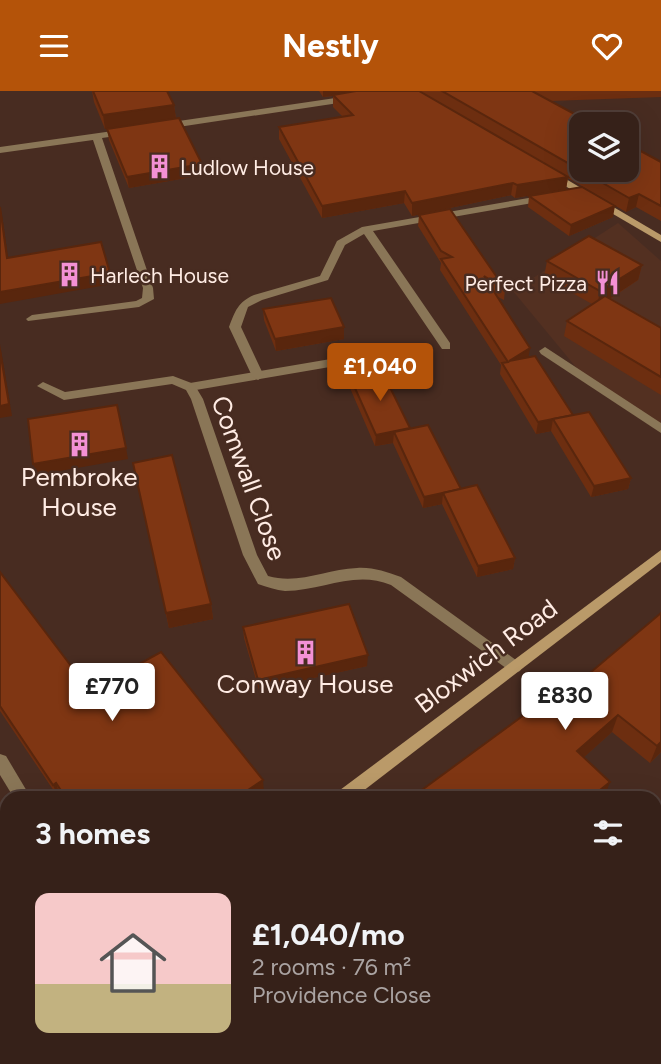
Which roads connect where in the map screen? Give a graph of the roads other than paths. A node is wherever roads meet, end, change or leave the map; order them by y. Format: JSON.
{"nodes":[{"id":1,"x":363,"y":97,"type":"edge"},
{"id":2,"x":150,"y":128,"type":"edge"},
{"id":3,"x":137,"y":130,"type":"edge"},
{"id":4,"x":97,"y":136,"type":"junction"},
{"id":5,"x":0,"y":150,"type":"edge"},
{"id":6,"x":536,"y":165,"type":"edge"},
{"id":7,"x":582,"y":192,"type":"junction"},
{"id":8,"x":569,"y":194,"type":"edge"},
{"id":9,"x":555,"y":196,"type":"edge"},
{"id":10,"x":366,"y":229,"type":"junction"},
{"id":11,"x":661,"y":239,"type":"edge"},
{"id":12,"x":32,"y":319,"type":"dead end"},
{"id":13,"x":446,"y":346,"type":"dead end"},
{"id":14,"x":419,"y":348,"type":"dead end"},
{"id":15,"x":545,"y":351,"type":"dead end"},
{"id":16,"x":258,"y":376,"type":"junction"},
{"id":17,"x":43,"y":386,"type":"dead end"},
{"id":18,"x":190,"y":387,"type":"junction"},
{"id":19,"x":661,"y":429,"type":"edge"},
{"id":20,"x":661,"y":555,"type":"edge"},
{"id":21,"x":515,"y":667,"type":"junction"},
{"id":22,"x":0,"y":761,"type":"edge"},
{"id":23,"x":19,"y":791,"type":"edge"},
{"id":24,"x":351,"y":791,"type":"edge"}],
"edges":[{"from":1,"to":2,"type":"street"},
{"from":3,"to":4,"type":"street"},
{"from":4,"to":5,"type":"street"},
{"from":4,"to":12,"type":"street"},
{"from":6,"to":7,"type":"main road"},
{"from":7,"to":8,"type":"street"},
{"from":7,"to":11,"type":"main road"},
{"from":9,"to":10,"type":"street"},
{"from":10,"to":13,"type":"street"},
{"from":10,"to":16,"type":"street"},
{"from":14,"to":16,"type":"street"},
{"from":15,"to":19,"type":"street"},
{"from":16,"to":18,"type":"street"},
{"from":17,"to":18,"type":"street","name":"Comwall Close"},
{"from":18,"to":21,"type":"street","name":"Comwall Close"},
{"from":20,"to":21,"type":"main road","name":"Bloxwich Road"},
{"from":21,"to":24,"type":"main road","name":"Bloxwich Road"},
{"from":22,"to":23,"type":"street"}]}
